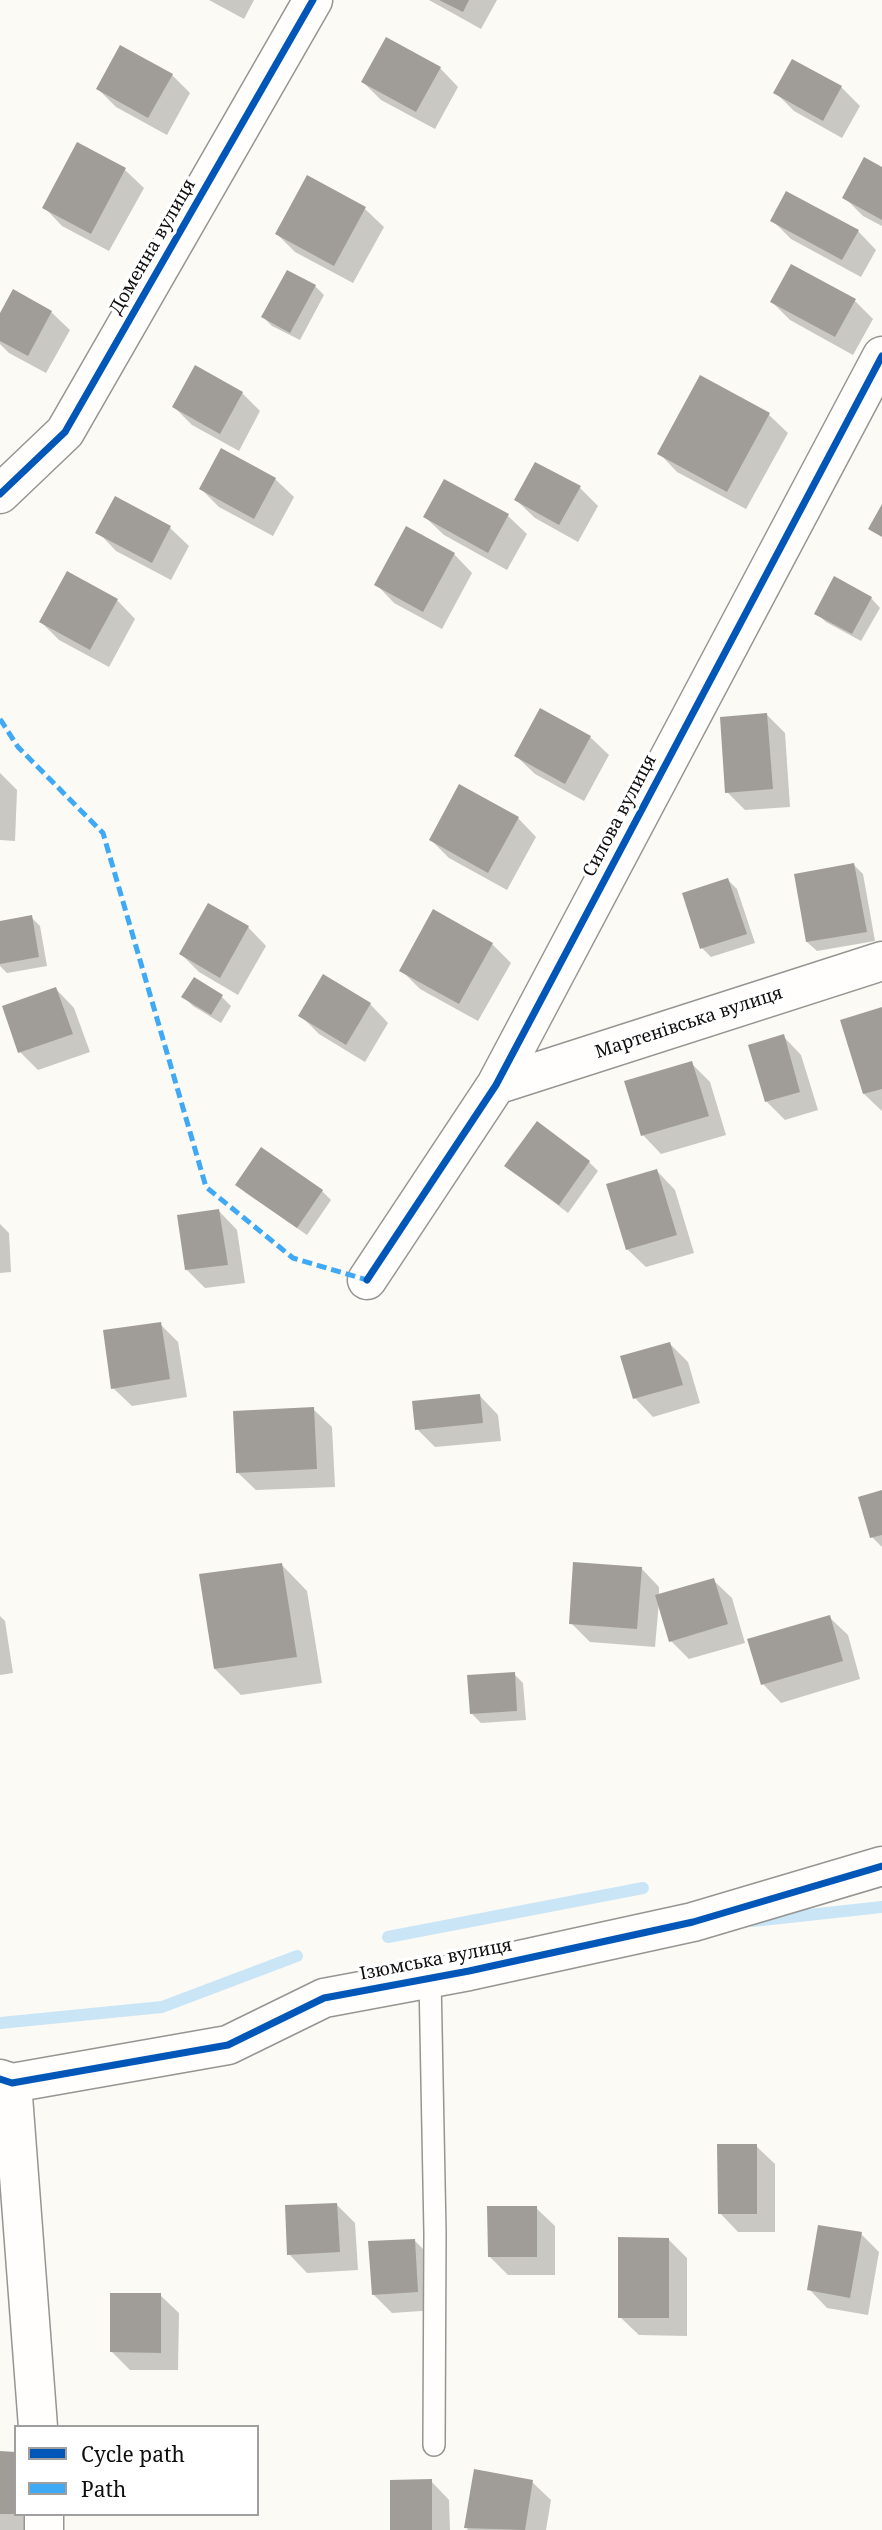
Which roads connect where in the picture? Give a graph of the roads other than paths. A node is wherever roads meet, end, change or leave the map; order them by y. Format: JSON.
{"nodes":[{"id":1,"x":313,"y":0,"type":"edge"},
{"id":2,"x":882,"y":356,"type":"edge"},
{"id":3,"x":0,"y":494,"type":"edge"},
{"id":4,"x":882,"y":961,"type":"edge"},
{"id":5,"x":496,"y":1085,"type":"junction"},
{"id":6,"x":367,"y":1280,"type":"dead end"},
{"id":7,"x":882,"y":1866,"type":"edge"},
{"id":8,"x":430,"y":1978,"type":"junction"},
{"id":9,"x":6,"y":2081,"type":"edge"},
{"id":10,"x":38,"y":2425,"type":"edge"},
{"id":11,"x":434,"y":2445,"type":"dead end"}],
"edges":[{"from":1,"to":3,"type":"street","name":"Доменна вулиця"},
{"from":2,"to":5,"type":"street","name":"Силова вулиця"},
{"from":4,"to":5,"type":"street","name":"Мартенівська вулиця"},
{"from":5,"to":6,"type":"street","name":"Силова вулиця"},
{"from":7,"to":8,"type":"street","name":"Ізюмська вулиця"},
{"from":8,"to":9,"type":"street","name":"Ізюмська вулиця"},
{"from":8,"to":11,"type":"lane"},
{"from":9,"to":10,"type":"street"}]}
